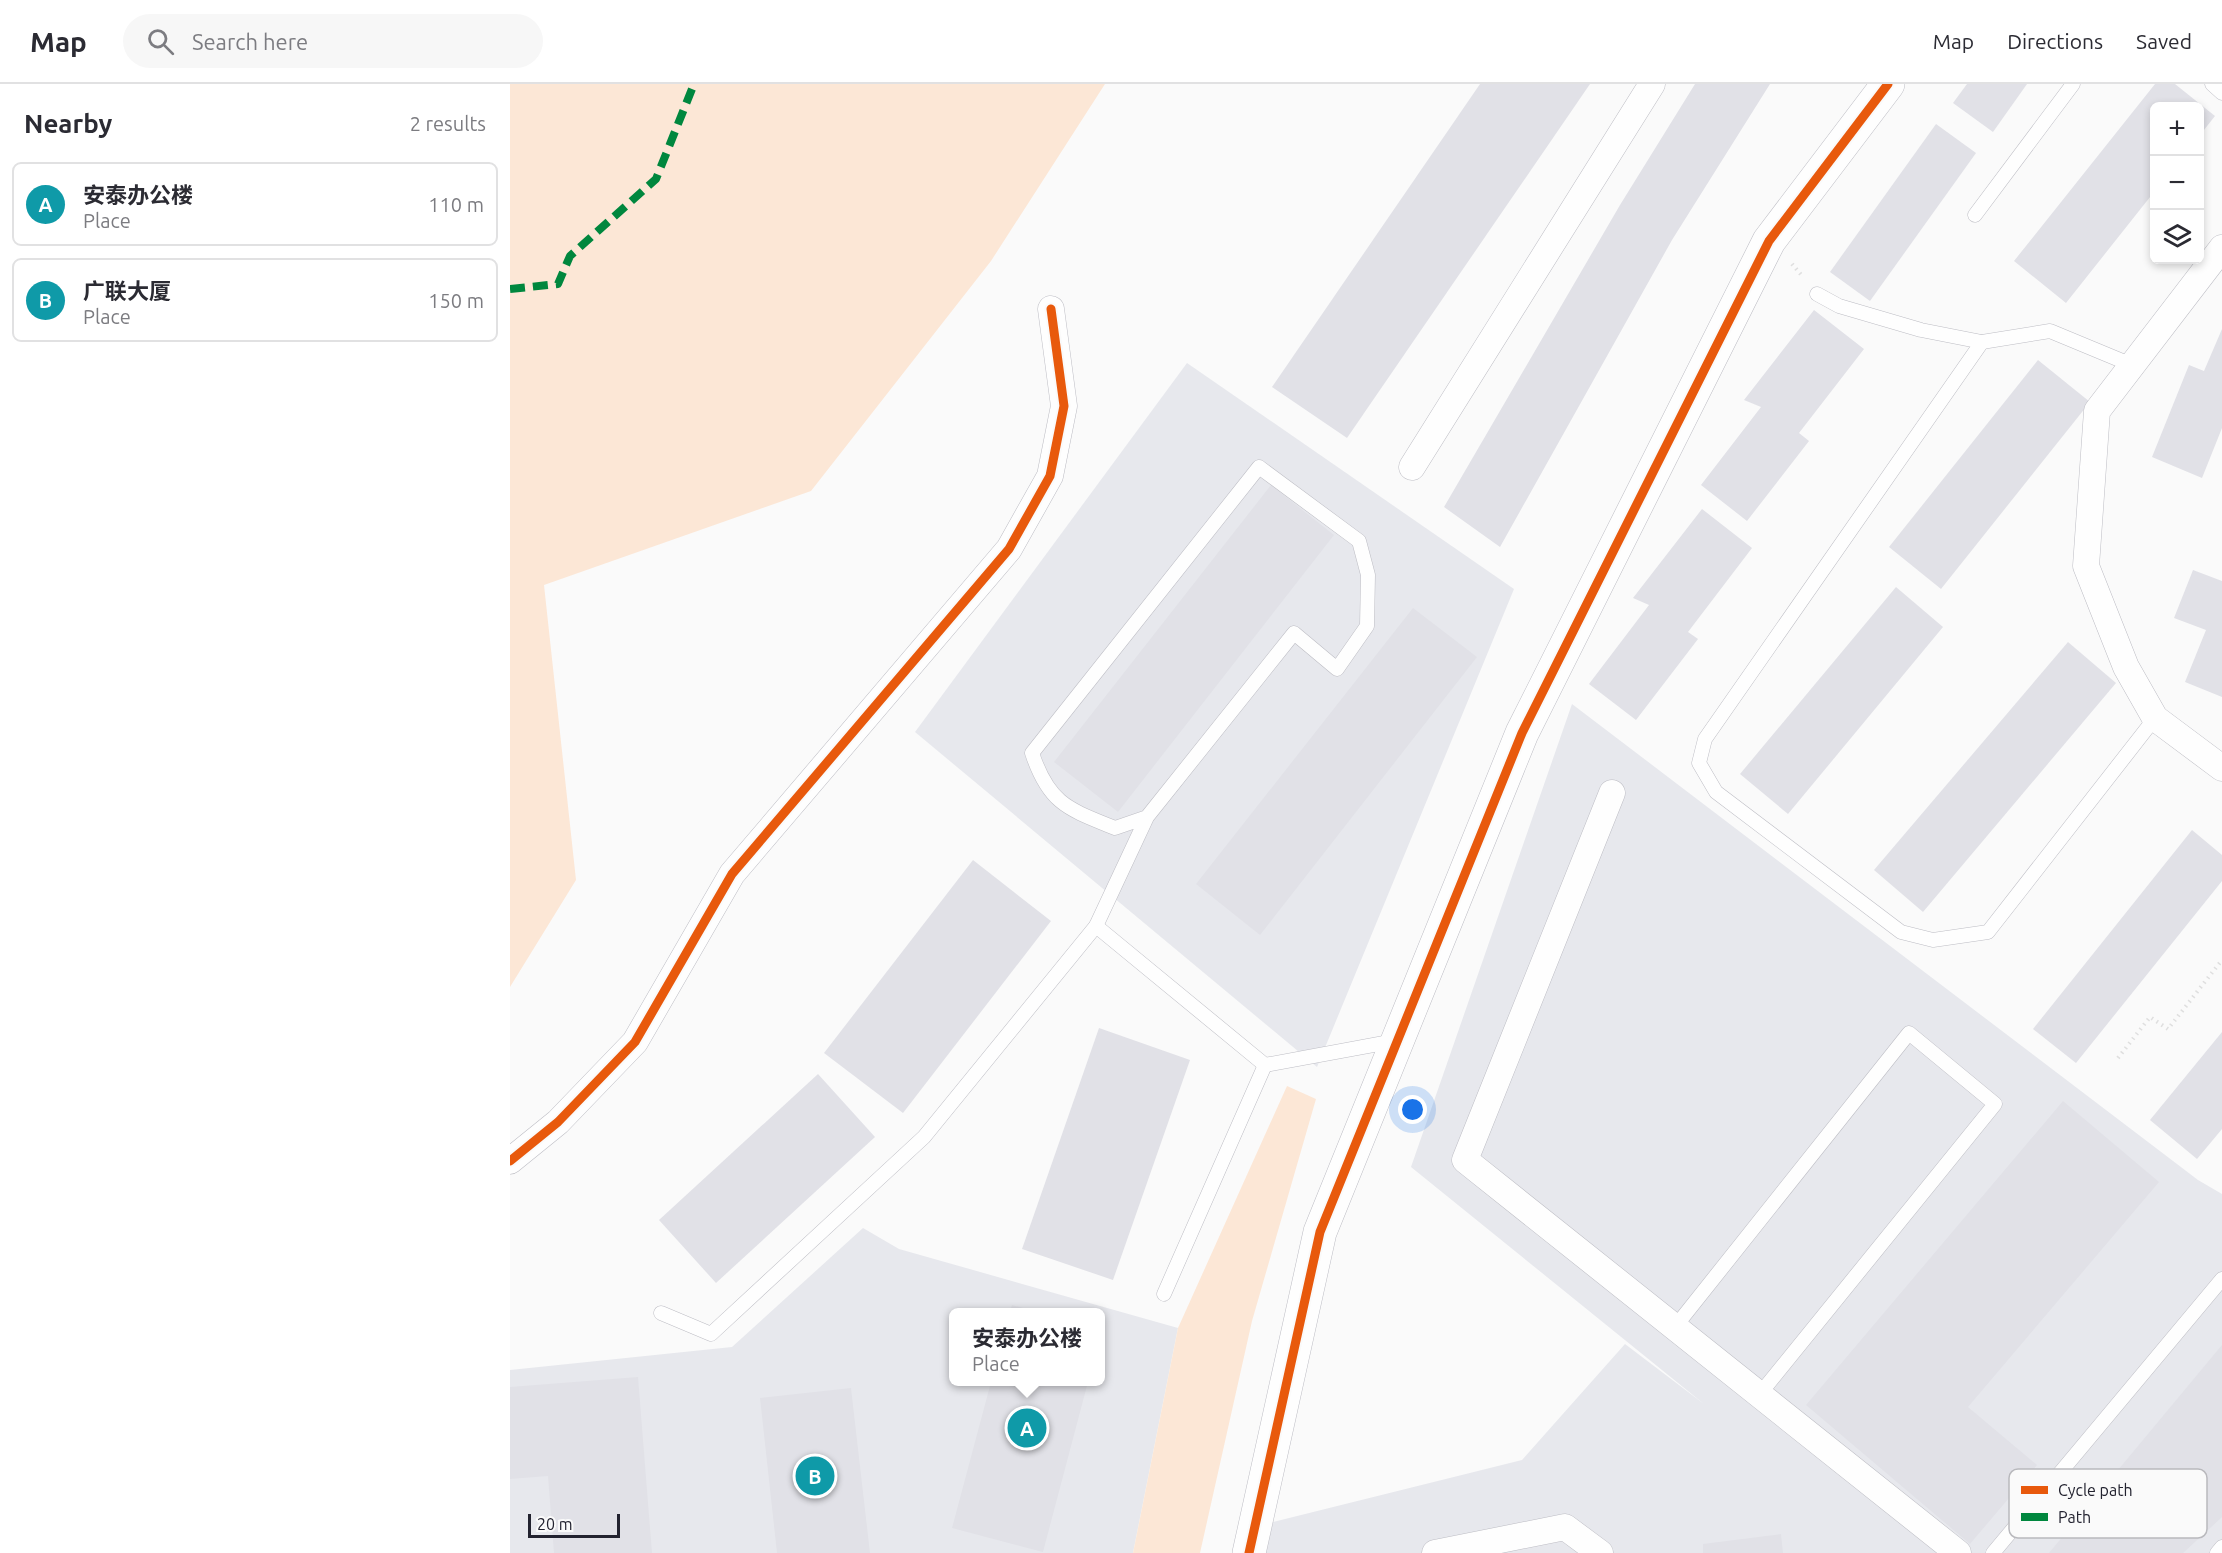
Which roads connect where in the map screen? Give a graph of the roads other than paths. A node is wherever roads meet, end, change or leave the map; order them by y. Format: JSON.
{"nodes":[{"id":1,"x":1652,"y":84,"type":"edge"},
{"id":2,"x":1888,"y":84,"type":"edge"},
{"id":3,"x":2073,"y":84,"type":"edge"},
{"id":4,"x":2212,"y":84,"type":"edge"},
{"id":5,"x":2222,"y":93,"type":"edge"},
{"id":6,"x":1975,"y":216,"type":"dead end"},
{"id":7,"x":2222,"y":248,"type":"edge"},
{"id":8,"x":1817,"y":294,"type":"road end"},
{"id":9,"x":1051,"y":309,"type":"dead end"},
{"id":10,"x":1982,"y":342,"type":"junction"},
{"id":11,"x":2133,"y":365,"type":"junction"},
{"id":12,"x":1412,"y":467,"type":"dead end"},
{"id":13,"x":2155,"y":717,"type":"junction"},
{"id":14,"x":2222,"y":768,"type":"edge"},
{"id":15,"x":1612,"y":792,"type":"dead end"},
{"id":16,"x":1147,"y":817,"type":"junction"},
{"id":17,"x":1096,"y":926,"type":"junction"},
{"id":18,"x":1397,"y":1041,"type":"junction"},
{"id":19,"x":1265,"y":1065,"type":"junction"},
{"id":20,"x":510,"y":1161,"type":"edge"},
{"id":21,"x":2222,"y":1279,"type":"edge"},
{"id":22,"x":1164,"y":1294,"type":"dead end"},
{"id":23,"x":661,"y":1313,"type":"dead end"},
{"id":24,"x":1675,"y":1328,"type":"junction"},
{"id":25,"x":1760,"y":1395,"type":"junction"},
{"id":26,"x":2063,"y":1469,"type":"edge"},
{"id":27,"x":2009,"y":1534,"type":"edge"},
{"id":28,"x":2222,"y":1547,"type":"edge"},
{"id":29,"x":1249,"y":1553,"type":"edge"},
{"id":30,"x":1435,"y":1553,"type":"edge"},
{"id":31,"x":1600,"y":1553,"type":"edge"},
{"id":32,"x":1958,"y":1553,"type":"edge"},
{"id":33,"x":1993,"y":1553,"type":"edge"},
{"id":34,"x":2217,"y":1553,"type":"edge"}],
"edges":[{"from":1,"to":12,"type":"street"},
{"from":2,"to":18,"type":"street"},
{"from":3,"to":6,"type":"lane"},
{"from":4,"to":5,"type":"lane"},
{"from":7,"to":11,"type":"street"},
{"from":8,"to":10,"type":"lane"},
{"from":9,"to":20,"type":"street"},
{"from":10,"to":11,"type":"lane"},
{"from":10,"to":13,"type":"lane"},
{"from":11,"to":13,"type":"street"},
{"from":13,"to":14,"type":"street"},
{"from":15,"to":24,"type":"street"},
{"from":16,"to":16,"type":"lane"},
{"from":16,"to":17,"type":"lane"},
{"from":17,"to":19,"type":"lane"},
{"from":17,"to":23,"type":"lane"},
{"from":18,"to":19,"type":"lane"},
{"from":18,"to":29,"type":"street"},
{"from":19,"to":22,"type":"lane"},
{"from":21,"to":26,"type":"lane"},
{"from":24,"to":25,"type":"street"},
{"from":24,"to":25,"type":"lane"},
{"from":25,"to":32,"type":"street"},
{"from":27,"to":33,"type":"lane"},
{"from":28,"to":34,"type":"lane"},
{"from":30,"to":31,"type":"street"}]}
